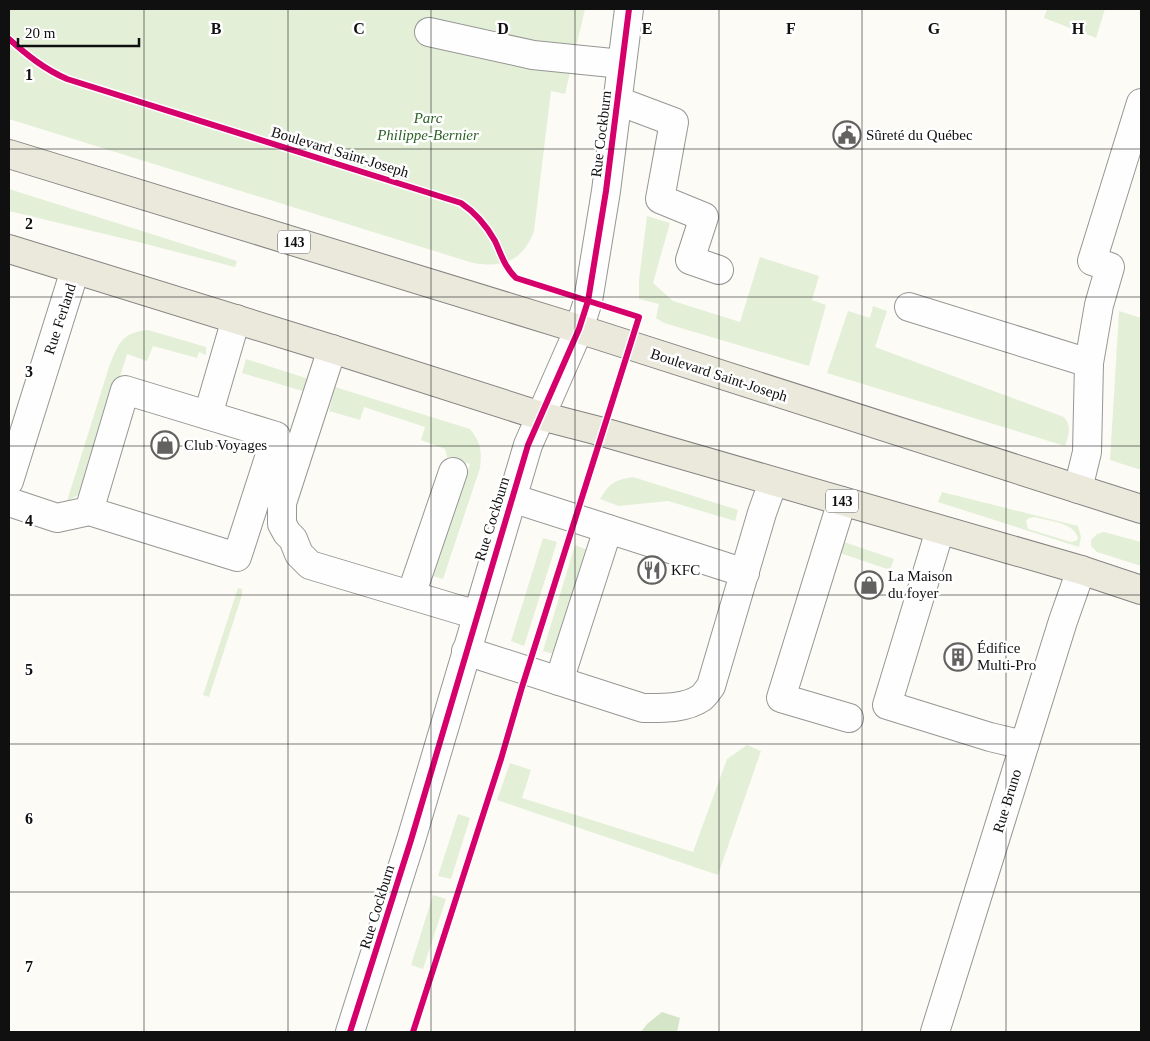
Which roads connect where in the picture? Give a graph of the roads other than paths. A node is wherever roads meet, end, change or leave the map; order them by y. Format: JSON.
{"nodes":[{"id":1,"x":629,"y":9,"type":"edge"},
{"id":2,"x":429,"y":32,"type":"dead end"},
{"id":3,"x":622,"y":64,"type":"junction"},
{"id":4,"x":618,"y":101,"type":"junction"},
{"id":5,"x":1141,"y":103,"type":"edge"},
{"id":6,"x":9,"y":154,"type":"edge"},
{"id":7,"x":9,"y":249,"type":"edge"},
{"id":8,"x":75,"y":270,"type":"junction"},
{"id":9,"x":719,"y":270,"type":"dead end"},
{"id":10,"x":909,"y":307,"type":"dead end"},
{"id":11,"x":236,"y":319,"type":"junction"},
{"id":12,"x":579,"y":329,"type":"junction"},
{"id":13,"x":332,"y":349,"type":"junction"},
{"id":14,"x":1089,"y":362,"type":"junction"},
{"id":15,"x":208,"y":415,"type":"junction"},
{"id":16,"x":541,"y":416,"type":"junction"},
{"id":17,"x":452,"y":472,"type":"dead end"},
{"id":18,"x":9,"y":482,"type":"edge"},
{"id":19,"x":773,"y":482,"type":"junction"},
{"id":20,"x":1078,"y":489,"type":"junction"},
{"id":21,"x":512,"y":498,"type":"junction"},
{"id":22,"x":842,"y":501,"type":"junction"},
{"id":23,"x":9,"y":502,"type":"edge"},
{"id":24,"x":1141,"y":509,"type":"edge"},
{"id":25,"x":89,"y":510,"type":"junction"},
{"id":26,"x":608,"y":529,"type":"junction"},
{"id":27,"x":940,"y":530,"type":"junction"},
{"id":28,"x":1081,"y":570,"type":"junction"},
{"id":29,"x":744,"y":573,"type":"junction"},
{"id":30,"x":1141,"y":590,"type":"edge"},
{"id":31,"x":411,"y":595,"type":"junction"},
{"id":32,"x":477,"y":615,"type":"junction"},
{"id":33,"x":466,"y":651,"type":"junction"},
{"id":34,"x":559,"y":681,"type":"junction"},
{"id":35,"x":848,"y":718,"type":"dead end"},
{"id":36,"x":1024,"y":745,"type":"junction"},
{"id":37,"x":350,"y":1032,"type":"edge"},
{"id":38,"x":935,"y":1032,"type":"edge"}],
"edges":[{"from":1,"to":3,"type":"street","name":"Rue Cockburn"},
{"from":2,"to":3,"type":"street"},
{"from":3,"to":4,"type":"street","name":"Rue Cockburn"},
{"from":4,"to":9,"type":"street"},
{"from":4,"to":12,"type":"street","name":"Rue Cockburn"},
{"from":5,"to":14,"type":"street"},
{"from":6,"to":12,"type":"main road","name":"Boulevard Saint-Joseph","number":"143"},
{"from":7,"to":8,"type":"main road","number":"143"},
{"from":8,"to":11,"type":"main road","number":"143"},
{"from":8,"to":18,"type":"street","name":"Rue Ferland"},
{"from":10,"to":14,"type":"street"},
{"from":11,"to":13,"type":"main road","number":"143"},
{"from":11,"to":15,"type":"street"},
{"from":12,"to":16,"type":"street","name":"Rue Cockburn"},
{"from":12,"to":20,"type":"main road","name":"Boulevard Saint-Joseph","number":"143"},
{"from":13,"to":16,"type":"main road","number":"143"},
{"from":13,"to":31,"type":"street"},
{"from":14,"to":20,"type":"street"},
{"from":15,"to":25,"type":"street"},
{"from":15,"to":25,"type":"street"},
{"from":16,"to":19,"type":"main road","number":"143"},
{"from":16,"to":21,"type":"street","name":"Rue Cockburn"},
{"from":17,"to":31,"type":"street"},
{"from":19,"to":22,"type":"main road","number":"143"},
{"from":19,"to":29,"type":"street"},
{"from":20,"to":24,"type":"main road","name":"Boulevard Saint-Joseph","number":"143"},
{"from":21,"to":26,"type":"street"},
{"from":21,"to":32,"type":"street","name":"Rue Cockburn"},
{"from":22,"to":27,"type":"main road","number":"143"},
{"from":22,"to":35,"type":"street"},
{"from":23,"to":25,"type":"street"},
{"from":26,"to":29,"type":"street"},
{"from":26,"to":34,"type":"street"},
{"from":27,"to":28,"type":"main road","number":"143"},
{"from":27,"to":36,"type":"street"},
{"from":28,"to":30,"type":"main road","number":"143"},
{"from":28,"to":36,"type":"street","name":"Rue Bruno"},
{"from":29,"to":34,"type":"street"},
{"from":31,"to":32,"type":"street"},
{"from":32,"to":33,"type":"street","name":"Rue Cockburn"},
{"from":33,"to":34,"type":"street"},
{"from":33,"to":37,"type":"street","name":"Rue Cockburn"},
{"from":36,"to":38,"type":"street","name":"Rue Bruno"}]}
